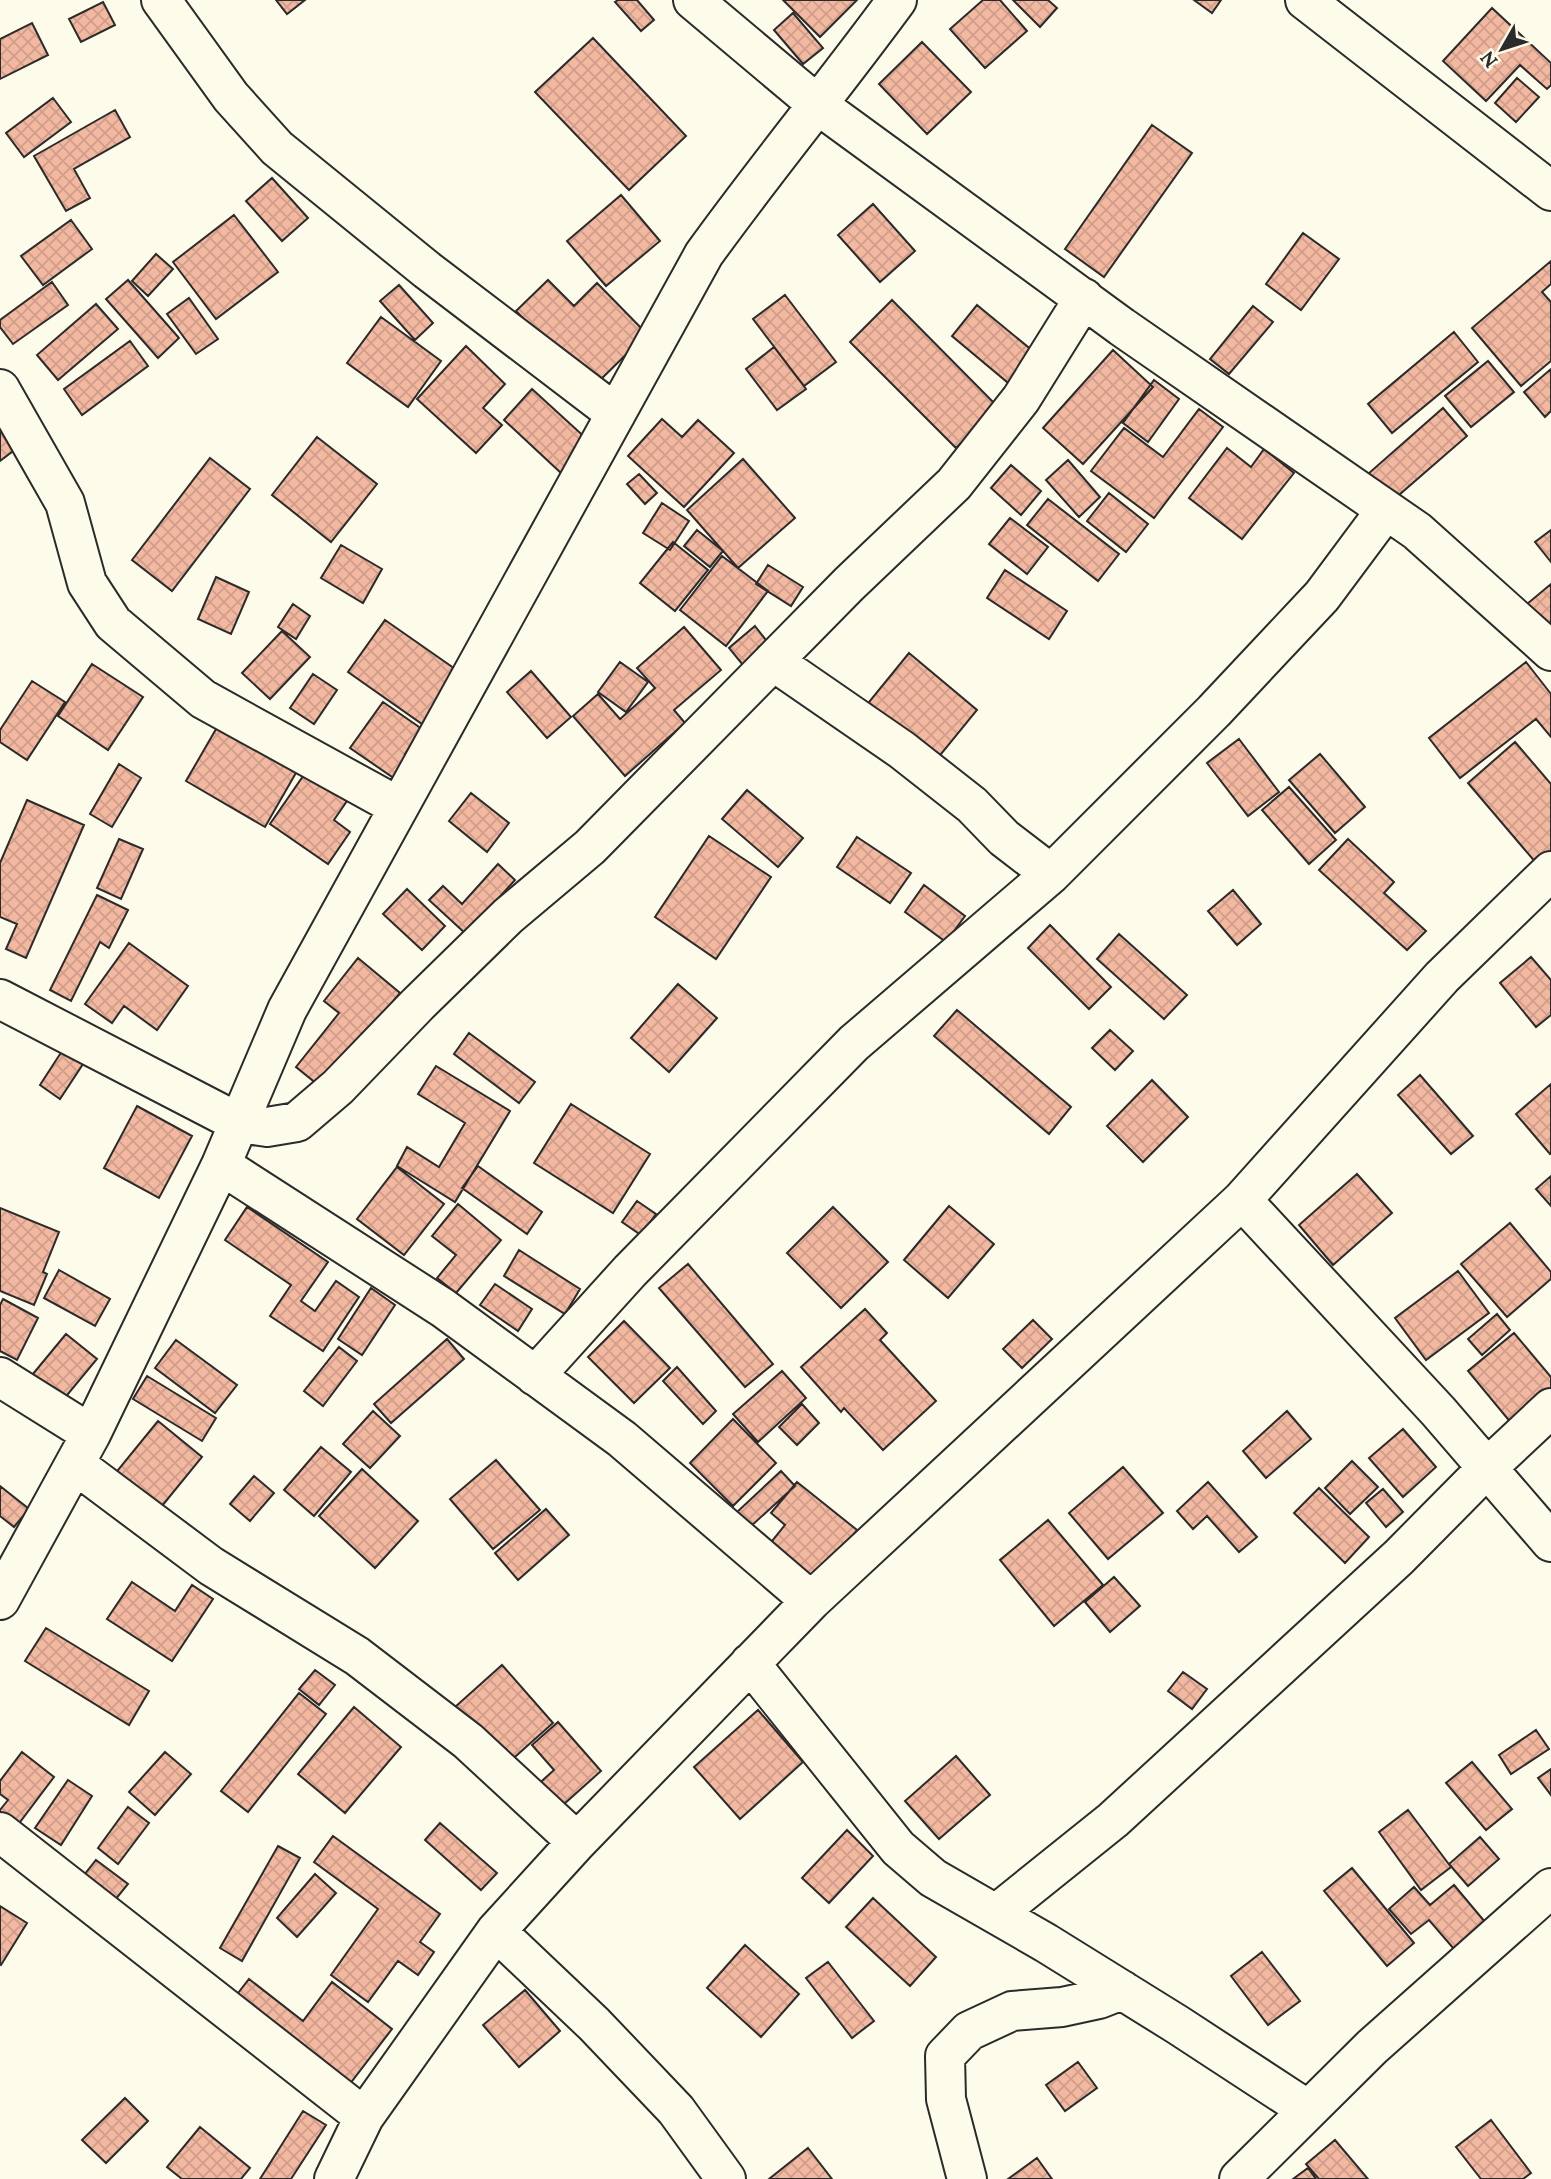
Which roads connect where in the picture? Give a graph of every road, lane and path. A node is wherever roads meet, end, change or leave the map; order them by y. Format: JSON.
{"nodes":[{"id":1,"x":161,"y":0,"type":"edge"},
{"id":2,"x":693,"y":0,"type":"edge"},
{"id":3,"x":897,"y":0,"type":"edge"},
{"id":4,"x":1305,"y":0,"type":"edge"},
{"id":5,"x":818,"y":105,"type":"junction"},
{"id":6,"x":1551,"y":191,"type":"edge"},
{"id":7,"x":1084,"y":298,"type":"junction"},
{"id":8,"x":0,"y":389,"type":"edge"},
{"id":9,"x":616,"y":414,"type":"junction"},
{"id":10,"x":1386,"y":510,"type":"junction"},
{"id":11,"x":1551,"y":650,"type":"edge"},
{"id":12,"x":772,"y":661,"type":"junction"},
{"id":13,"x":399,"y":807,"type":"junction"},
{"id":14,"x":1551,"y":871,"type":"edge"},
{"id":15,"x":1051,"y":874,"type":"junction"},
{"id":16,"x":0,"y":999,"type":"edge"},
{"id":17,"x":239,"y":1123,"type":"junction"},
{"id":18,"x":221,"y":1165,"type":"junction"},
{"id":19,"x":1242,"y":1200,"type":"junction"},
{"id":20,"x":535,"y":1376,"type":"junction"},
{"id":21,"x":0,"y":1377,"type":"edge"},
{"id":22,"x":1551,"y":1409,"type":"edge"},
{"id":23,"x":83,"y":1450,"type":"junction"},
{"id":24,"x":1487,"y":1468,"type":"junction"},
{"id":25,"x":1551,"y":1542,"type":"edge"},
{"id":26,"x":0,"y":1600,"type":"edge"},
{"id":27,"x":811,"y":1601,"type":"junction"},
{"id":28,"x":750,"y":1663,"type":"junction"},
{"id":29,"x":0,"y":1832,"type":"edge"},
{"id":30,"x":577,"y":1842,"type":"junction"},
{"id":31,"x":1551,"y":1888,"type":"edge"},
{"id":32,"x":996,"y":1914,"type":"junction"},
{"id":33,"x":496,"y":1931,"type":"junction"},
{"id":34,"x":1122,"y":1990,"type":"junction"},
{"id":35,"x":1308,"y":2110,"type":"junction"},
{"id":36,"x":364,"y":2117,"type":"junction"},
{"id":37,"x":334,"y":2179,"type":"edge"},
{"id":38,"x":726,"y":2179,"type":"edge"},
{"id":39,"x":967,"y":2179,"type":"edge"},
{"id":40,"x":1239,"y":2179,"type":"edge"}],
"edges":[{"from":1,"to":9,"type":"street"},
{"from":2,"to":5,"type":"street"},
{"from":3,"to":5,"type":"street"},
{"from":4,"to":6,"type":"street"},
{"from":5,"to":7,"type":"street"},
{"from":5,"to":9,"type":"street"},
{"from":7,"to":10,"type":"street"},
{"from":7,"to":12,"type":"street"},
{"from":8,"to":13,"type":"street"},
{"from":9,"to":13,"type":"street"},
{"from":10,"to":11,"type":"street"},
{"from":10,"to":15,"type":"street"},
{"from":12,"to":15,"type":"street"},
{"from":12,"to":17,"type":"street"},
{"from":13,"to":17,"type":"street"},
{"from":14,"to":19,"type":"street"},
{"from":15,"to":20,"type":"street"},
{"from":16,"to":17,"type":"street"},
{"from":17,"to":18,"type":"street"},
{"from":18,"to":20,"type":"street"},
{"from":18,"to":23,"type":"street"},
{"from":19,"to":24,"type":"street"},
{"from":19,"to":27,"type":"street"},
{"from":20,"to":27,"type":"street"},
{"from":21,"to":23,"type":"street"},
{"from":22,"to":24,"type":"street"},
{"from":23,"to":26,"type":"street"},
{"from":23,"to":30,"type":"street"},
{"from":24,"to":25,"type":"street"},
{"from":24,"to":32,"type":"street"},
{"from":27,"to":28,"type":"street"},
{"from":28,"to":30,"type":"street"},
{"from":28,"to":32,"type":"street"},
{"from":29,"to":36,"type":"street"},
{"from":30,"to":33,"type":"street"},
{"from":31,"to":35,"type":"street"},
{"from":32,"to":34,"type":"street"},
{"from":33,"to":36,"type":"street"},
{"from":33,"to":38,"type":"street"},
{"from":34,"to":35,"type":"street"},
{"from":34,"to":39,"type":"street"},
{"from":35,"to":40,"type":"street"},
{"from":36,"to":37,"type":"street"}]}
